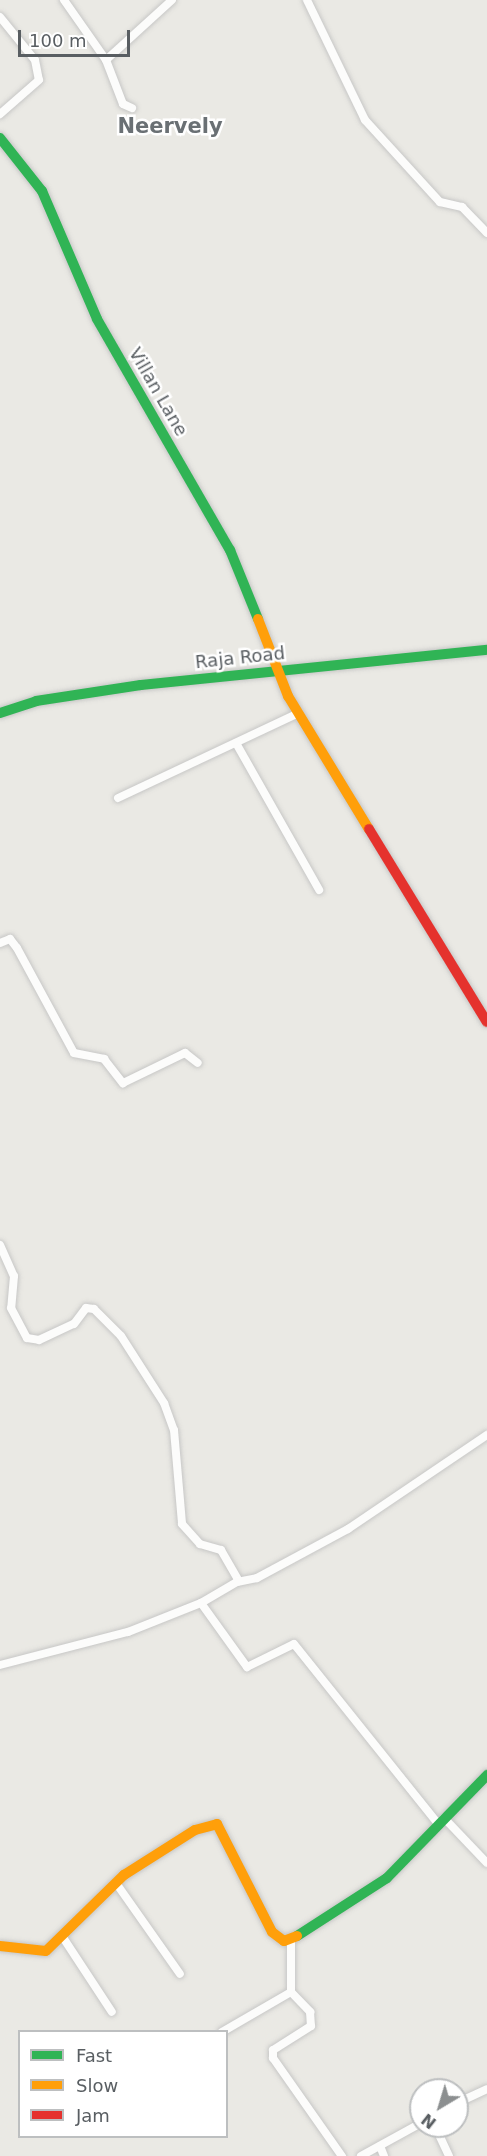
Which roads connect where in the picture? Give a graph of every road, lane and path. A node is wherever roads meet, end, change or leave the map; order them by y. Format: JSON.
{"nodes":[{"id":1,"x":64,"y":0,"type":"edge"},
{"id":2,"x":172,"y":0,"type":"edge"},
{"id":3,"x":307,"y":0,"type":"edge"},
{"id":4,"x":0,"y":17,"type":"edge"},
{"id":5,"x":106,"y":60,"type":"junction"},
{"id":6,"x":132,"y":108,"type":"dead end"},
{"id":7,"x":0,"y":114,"type":"edge"},
{"id":8,"x":0,"y":138,"type":"edge"},
{"id":9,"x":487,"y":233,"type":"edge"},
{"id":10,"x":487,"y":650,"type":"edge"},
{"id":11,"x":277,"y":670,"type":"junction"},
{"id":12,"x":0,"y":713,"type":"edge"},
{"id":13,"x":299,"y":713,"type":"junction"},
{"id":14,"x":236,"y":743,"type":"junction"},
{"id":15,"x":118,"y":798,"type":"dead end"},
{"id":16,"x":319,"y":890,"type":"dead end"},
{"id":17,"x":0,"y":943,"type":"edge"},
{"id":18,"x":487,"y":1022,"type":"edge"},
{"id":19,"x":198,"y":1063,"type":"dead end"},
{"id":20,"x":0,"y":1245,"type":"edge"},
{"id":21,"x":487,"y":1435,"type":"edge"},
{"id":22,"x":239,"y":1581,"type":"junction"},
{"id":23,"x":201,"y":1603,"type":"junction"},
{"id":24,"x":0,"y":1665,"type":"edge"},
{"id":25,"x":487,"y":1775,"type":"edge"},
{"id":26,"x":441,"y":1821,"type":"junction"},
{"id":27,"x":487,"y":1863,"type":"edge"},
{"id":28,"x":116,"y":1883,"type":"junction"},
{"id":29,"x":64,"y":1939,"type":"junction"},
{"id":30,"x":291,"y":1940,"type":"junction"},
{"id":31,"x":0,"y":1946,"type":"edge"},
{"id":32,"x":180,"y":1974,"type":"dead end"},
{"id":33,"x":291,"y":1992,"type":"junction"},
{"id":34,"x":112,"y":2012,"type":"dead end"},
{"id":35,"x":224,"y":2030,"type":"edge"},
{"id":36,"x":487,"y":2089,"type":"edge"},
{"id":37,"x":469,"y":2097,"type":"edge"},
{"id":38,"x":409,"y":2130,"type":"edge"},
{"id":39,"x":441,"y":2138,"type":"edge"},
{"id":40,"x":380,"y":2146,"type":"junction"},
{"id":41,"x":342,"y":2156,"type":"edge"},
{"id":42,"x":361,"y":2156,"type":"edge"},
{"id":43,"x":384,"y":2156,"type":"edge"},
{"id":44,"x":449,"y":2156,"type":"edge"}],
"edges":[{"from":1,"to":5,"type":"street"},
{"from":2,"to":5,"type":"street"},
{"from":3,"to":9,"type":"street"},
{"from":4,"to":7,"type":"street"},
{"from":5,"to":6,"type":"street"},
{"from":8,"to":11,"type":"street","name":"Villan Lane"},
{"from":10,"to":11,"type":"street","name":"Raja Road"},
{"from":11,"to":12,"type":"street","name":"Raja Road"},
{"from":11,"to":13,"type":"street","name":"Villan Lane"},
{"from":13,"to":14,"type":"street"},
{"from":13,"to":18,"type":"street","name":"Villan Lane"},
{"from":14,"to":15,"type":"street"},
{"from":14,"to":16,"type":"street"},
{"from":17,"to":19,"type":"street"},
{"from":20,"to":22,"type":"street"},
{"from":21,"to":22,"type":"street"},
{"from":22,"to":23,"type":"street"},
{"from":23,"to":24,"type":"street"},
{"from":23,"to":26,"type":"street"},
{"from":25,"to":26,"type":"street"},
{"from":26,"to":27,"type":"street"},
{"from":26,"to":30,"type":"street"},
{"from":28,"to":29,"type":"street"},
{"from":28,"to":30,"type":"street"},
{"from":28,"to":32,"type":"street"},
{"from":29,"to":31,"type":"street"},
{"from":29,"to":34,"type":"street"},
{"from":30,"to":33,"type":"street"},
{"from":33,"to":35,"type":"street"},
{"from":33,"to":41,"type":"street"},
{"from":36,"to":37,"type":"street"},
{"from":38,"to":40,"type":"street"},
{"from":39,"to":44,"type":"street"},
{"from":40,"to":42,"type":"street"},
{"from":40,"to":43,"type":"street"}]}
